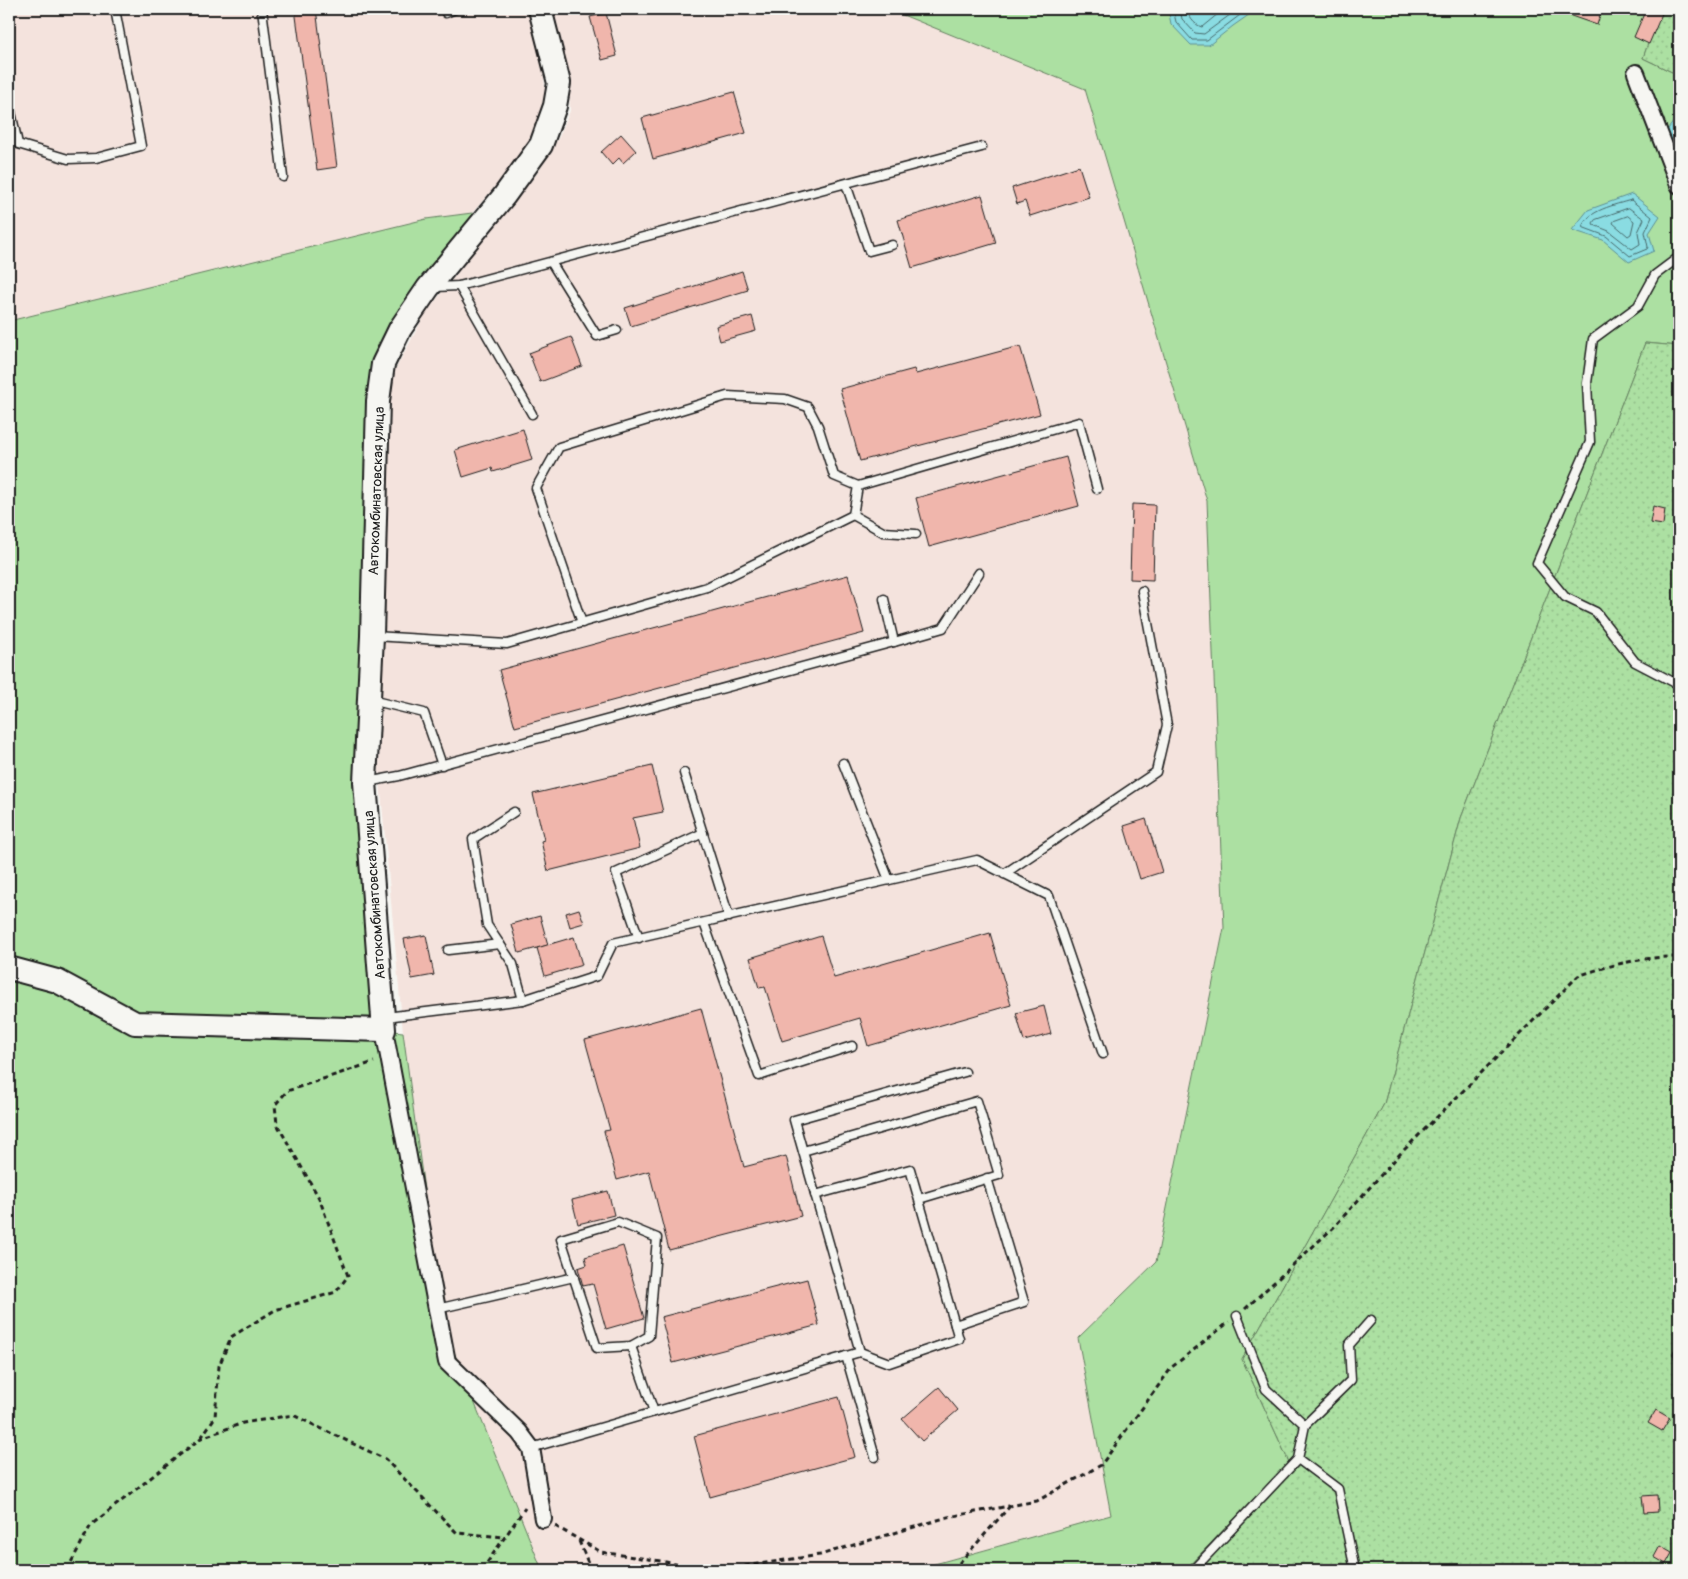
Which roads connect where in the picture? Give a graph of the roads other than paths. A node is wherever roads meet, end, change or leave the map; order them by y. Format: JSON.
{"nodes":[{"id":1,"x":115,"y":9,"type":"edge"},
{"id":2,"x":262,"y":9,"type":"edge"},
{"id":3,"x":455,"y":9,"type":"edge"},
{"id":4,"x":540,"y":9,"type":"edge"},
{"id":5,"x":446,"y":13,"type":"dead end"},
{"id":6,"x":1636,"y":73,"type":"dead end"},
{"id":7,"x":9,"y":103,"type":"edge"},
{"id":8,"x":982,"y":147,"type":"dead end"},
{"id":9,"x":283,"y":177,"type":"dead end"},
{"id":10,"x":846,"y":184,"type":"junction"},
{"id":11,"x":1679,"y":184,"type":"edge"},
{"id":12,"x":892,"y":246,"type":"dead end"},
{"id":13,"x":1679,"y":257,"type":"edge"},
{"id":14,"x":552,"y":262,"type":"junction"},
{"id":15,"x":459,"y":286,"type":"junction"},
{"id":16,"x":428,"y":288,"type":"junction"},
{"id":17,"x":616,"y":330,"type":"dead end"},
{"id":18,"x":532,"y":414,"type":"dead end"},
{"id":19,"x":858,"y":486,"type":"junction"},
{"id":20,"x":1097,"y":489,"type":"dead end"},
{"id":21,"x":853,"y":515,"type":"junction"},
{"id":22,"x":916,"y":534,"type":"dead end"},
{"id":23,"x":979,"y":573,"type":"dead end"},
{"id":24,"x":1142,"y":591,"type":"dead end"},
{"id":25,"x":884,"y":599,"type":"dead end"},
{"id":26,"x":582,"y":623,"type":"junction"},
{"id":27,"x":372,"y":636,"type":"junction"},
{"id":28,"x":894,"y":642,"type":"junction"},
{"id":29,"x":1679,"y":685,"type":"edge"},
{"id":30,"x":369,"y":699,"type":"junction"},
{"id":31,"x":843,"y":763,"type":"dead end"},
{"id":32,"x":442,"y":765,"type":"junction"},
{"id":33,"x":684,"y":774,"type":"dead end"},
{"id":34,"x":365,"y":782,"type":"junction"},
{"id":35,"x":514,"y":812,"type":"dead end"},
{"id":36,"x":703,"y":833,"type":"junction"},
{"id":37,"x":1004,"y":874,"type":"junction"},
{"id":38,"x":889,"y":880,"type":"junction"},
{"id":39,"x":729,"y":917,"type":"junction"},
{"id":40,"x":704,"y":923,"type":"junction"},
{"id":41,"x":639,"y":938,"type":"junction"},
{"id":42,"x":500,"y":944,"type":"junction"},
{"id":43,"x":448,"y":950,"type":"dead end"},
{"id":44,"x":9,"y":968,"type":"edge"},
{"id":45,"x":522,"y":1000,"type":"junction"},
{"id":46,"x":383,"y":1024,"type":"junction"},
{"id":47,"x":852,"y":1046,"type":"dead end"},
{"id":48,"x":1103,"y":1054,"type":"dead end"},
{"id":49,"x":965,"y":1072,"type":"dead end"},
{"id":50,"x":803,"y":1151,"type":"junction"},
{"id":51,"x":987,"y":1178,"type":"junction"},
{"id":52,"x":815,"y":1195,"type":"junction"},
{"id":53,"x":919,"y":1200,"type":"junction"},
{"id":54,"x":574,"y":1277,"type":"junction"},
{"id":55,"x":436,"y":1310,"type":"junction"},
{"id":56,"x":1237,"y":1316,"type":"road end"},
{"id":57,"x":1371,"y":1320,"type":"dead end"},
{"id":58,"x":955,"y":1324,"type":"junction"},
{"id":59,"x":631,"y":1346,"type":"junction"},
{"id":60,"x":860,"y":1352,"type":"junction"},
{"id":61,"x":846,"y":1356,"type":"junction"},
{"id":62,"x":654,"y":1412,"type":"junction"},
{"id":63,"x":1305,"y":1425,"type":"junction"},
{"id":64,"x":531,"y":1448,"type":"junction"},
{"id":65,"x":875,"y":1457,"type":"dead end"},
{"id":66,"x":1298,"y":1459,"type":"junction"},
{"id":67,"x":543,"y":1519,"type":"road end"},
{"id":68,"x":1193,"y":1570,"type":"edge"},
{"id":69,"x":1355,"y":1570,"type":"edge"}],
"edges":[{"from":1,"to":7,"type":"lane"},
{"from":2,"to":9,"type":"lane"},
{"from":3,"to":5,"type":"lane"},
{"from":4,"to":16,"type":"street","name":"Автокомбинатовская улица"},
{"from":6,"to":11,"type":"street"},
{"from":8,"to":10,"type":"lane"},
{"from":10,"to":12,"type":"lane"},
{"from":10,"to":14,"type":"lane"},
{"from":13,"to":29,"type":"lane"},
{"from":14,"to":15,"type":"lane"},
{"from":14,"to":17,"type":"lane"},
{"from":15,"to":16,"type":"lane"},
{"from":15,"to":18,"type":"lane"},
{"from":16,"to":27,"type":"street","name":"Автокомбинатовская улица"},
{"from":19,"to":20,"type":"lane"},
{"from":19,"to":21,"type":"lane"},
{"from":19,"to":26,"type":"lane"},
{"from":21,"to":22,"type":"lane"},
{"from":21,"to":26,"type":"lane"},
{"from":23,"to":28,"type":"lane"},
{"from":24,"to":37,"type":"lane"},
{"from":25,"to":28,"type":"lane"},
{"from":26,"to":27,"type":"lane"},
{"from":27,"to":30,"type":"street","name":"Автокомбинатовская улица"},
{"from":28,"to":32,"type":"lane"},
{"from":30,"to":32,"type":"lane"},
{"from":30,"to":34,"type":"street","name":"Автокомбинатовская улица"},
{"from":31,"to":38,"type":"lane"},
{"from":32,"to":34,"type":"lane"},
{"from":33,"to":36,"type":"lane"},
{"from":34,"to":46,"type":"street","name":"Автокомбинатовская улица"},
{"from":35,"to":42,"type":"lane"},
{"from":36,"to":39,"type":"lane"},
{"from":36,"to":41,"type":"lane"},
{"from":37,"to":38,"type":"lane"},
{"from":37,"to":48,"type":"lane"},
{"from":38,"to":39,"type":"lane"},
{"from":39,"to":40,"type":"lane"},
{"from":40,"to":41,"type":"lane"},
{"from":40,"to":47,"type":"lane"},
{"from":41,"to":45,"type":"lane"},
{"from":42,"to":43,"type":"lane"},
{"from":42,"to":45,"type":"lane"},
{"from":44,"to":46,"type":"street"},
{"from":45,"to":46,"type":"lane"},
{"from":46,"to":55,"type":"street"},
{"from":49,"to":50,"type":"lane"},
{"from":50,"to":51,"type":"lane"},
{"from":50,"to":52,"type":"lane"},
{"from":51,"to":53,"type":"lane"},
{"from":51,"to":58,"type":"lane"},
{"from":52,"to":53,"type":"lane"},
{"from":52,"to":60,"type":"lane"},
{"from":53,"to":58,"type":"lane"},
{"from":54,"to":55,"type":"lane"},
{"from":54,"to":59,"type":"lane"},
{"from":54,"to":59,"type":"lane"},
{"from":55,"to":64,"type":"street"},
{"from":56,"to":63,"type":"lane"},
{"from":57,"to":63,"type":"lane"},
{"from":58,"to":60,"type":"lane"},
{"from":59,"to":62,"type":"lane"},
{"from":60,"to":61,"type":"lane"},
{"from":61,"to":62,"type":"lane"},
{"from":61,"to":65,"type":"lane"},
{"from":62,"to":64,"type":"lane"},
{"from":63,"to":66,"type":"lane"},
{"from":64,"to":67,"type":"street"},
{"from":66,"to":68,"type":"lane"},
{"from":66,"to":69,"type":"lane"}]}
